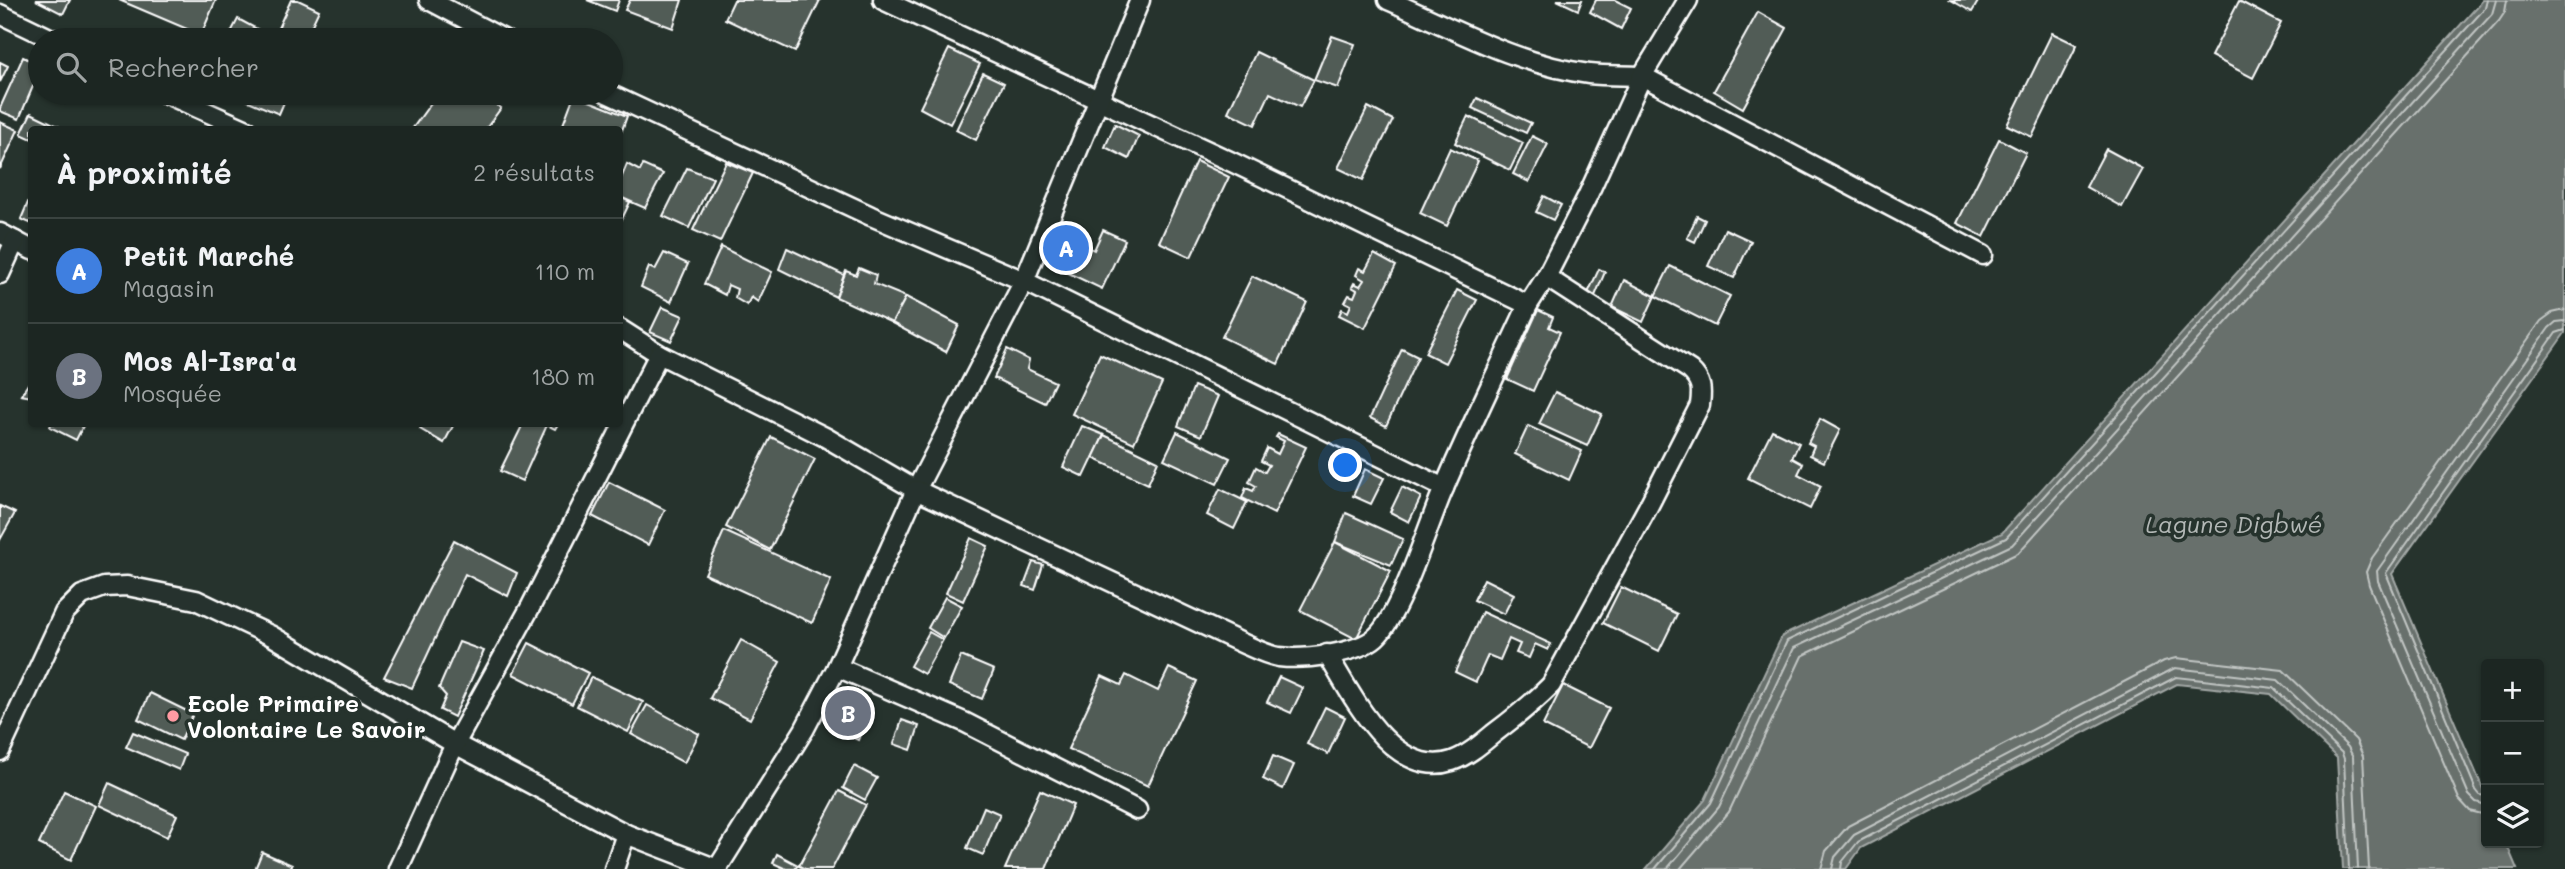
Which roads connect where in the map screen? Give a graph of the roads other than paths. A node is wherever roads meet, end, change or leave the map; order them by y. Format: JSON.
{"nodes":[{"id":1,"x":429,"y":0,"type":"edge"},
{"id":2,"x":883,"y":0,"type":"edge"},
{"id":3,"x":1140,"y":0,"type":"edge"},
{"id":4,"x":1388,"y":0,"type":"edge"},
{"id":5,"x":1688,"y":0,"type":"edge"},
{"id":6,"x":0,"y":14,"type":"edge"},
{"id":7,"x":29,"y":28,"type":"edge"},
{"id":8,"x":482,"y":28,"type":"edge"},
{"id":9,"x":1642,"y":76,"type":"junction"},
{"id":10,"x":623,"y":100,"type":"edge"},
{"id":11,"x":1098,"y":102,"type":"junction"},
{"id":12,"x":191,"y":105,"type":"edge"},
{"id":13,"x":238,"y":126,"type":"edge"},
{"id":14,"x":16,"y":241,"type":"edge"},
{"id":15,"x":1983,"y":255,"type":"dead end"},
{"id":16,"x":0,"y":274,"type":"edge"},
{"id":17,"x":1546,"y":277,"type":"junction"},
{"id":18,"x":1024,"y":281,"type":"junction"},
{"id":19,"x":1528,"y":305,"type":"junction"},
{"id":20,"x":623,"y":331,"type":"edge"},
{"id":21,"x":659,"y":354,"type":"junction"},
{"id":22,"x":623,"y":425,"type":"edge"},
{"id":23,"x":622,"y":427,"type":"edge"},
{"id":24,"x":1444,"y":488,"type":"junction"},
{"id":25,"x":916,"y":490,"type":"junction"},
{"id":26,"x":1327,"y":654,"type":"junction"},
{"id":27,"x":837,"y":667,"type":"junction"},
{"id":28,"x":455,"y":744,"type":"junction"},
{"id":29,"x":0,"y":751,"type":"edge"},
{"id":30,"x":1138,"y":810,"type":"dead end"},
{"id":31,"x":626,"y":835,"type":"junction"},
{"id":32,"x":398,"y":869,"type":"edge"},
{"id":33,"x":614,"y":869,"type":"edge"},
{"id":34,"x":717,"y":869,"type":"edge"}],
"edges":[{"from":1,"to":8,"type":"street"},
{"from":2,"to":11,"type":"street"},
{"from":3,"to":11,"type":"street"},
{"from":4,"to":9,"type":"street"},
{"from":5,"to":9,"type":"street"},
{"from":6,"to":7,"type":"street"},
{"from":9,"to":15,"type":"street"},
{"from":9,"to":17,"type":"street"},
{"from":10,"to":18,"type":"street"},
{"from":11,"to":18,"type":"street"},
{"from":11,"to":19,"type":"street"},
{"from":12,"to":13,"type":"street"},
{"from":14,"to":16,"type":"street"},
{"from":17,"to":19,"type":"street"},
{"from":17,"to":26,"type":"street"},
{"from":18,"to":24,"type":"street"},
{"from":18,"to":25,"type":"street"},
{"from":19,"to":24,"type":"street"},
{"from":20,"to":21,"type":"street"},
{"from":21,"to":22,"type":"street"},
{"from":21,"to":25,"type":"street"},
{"from":23,"to":28,"type":"street"},
{"from":24,"to":26,"type":"street"},
{"from":25,"to":26,"type":"street"},
{"from":25,"to":27,"type":"street"},
{"from":27,"to":30,"type":"street"},
{"from":27,"to":34,"type":"street"},
{"from":28,"to":29,"type":"street"},
{"from":28,"to":31,"type":"street"},
{"from":28,"to":32,"type":"street"},
{"from":31,"to":33,"type":"street"},
{"from":31,"to":34,"type":"street"}]}
